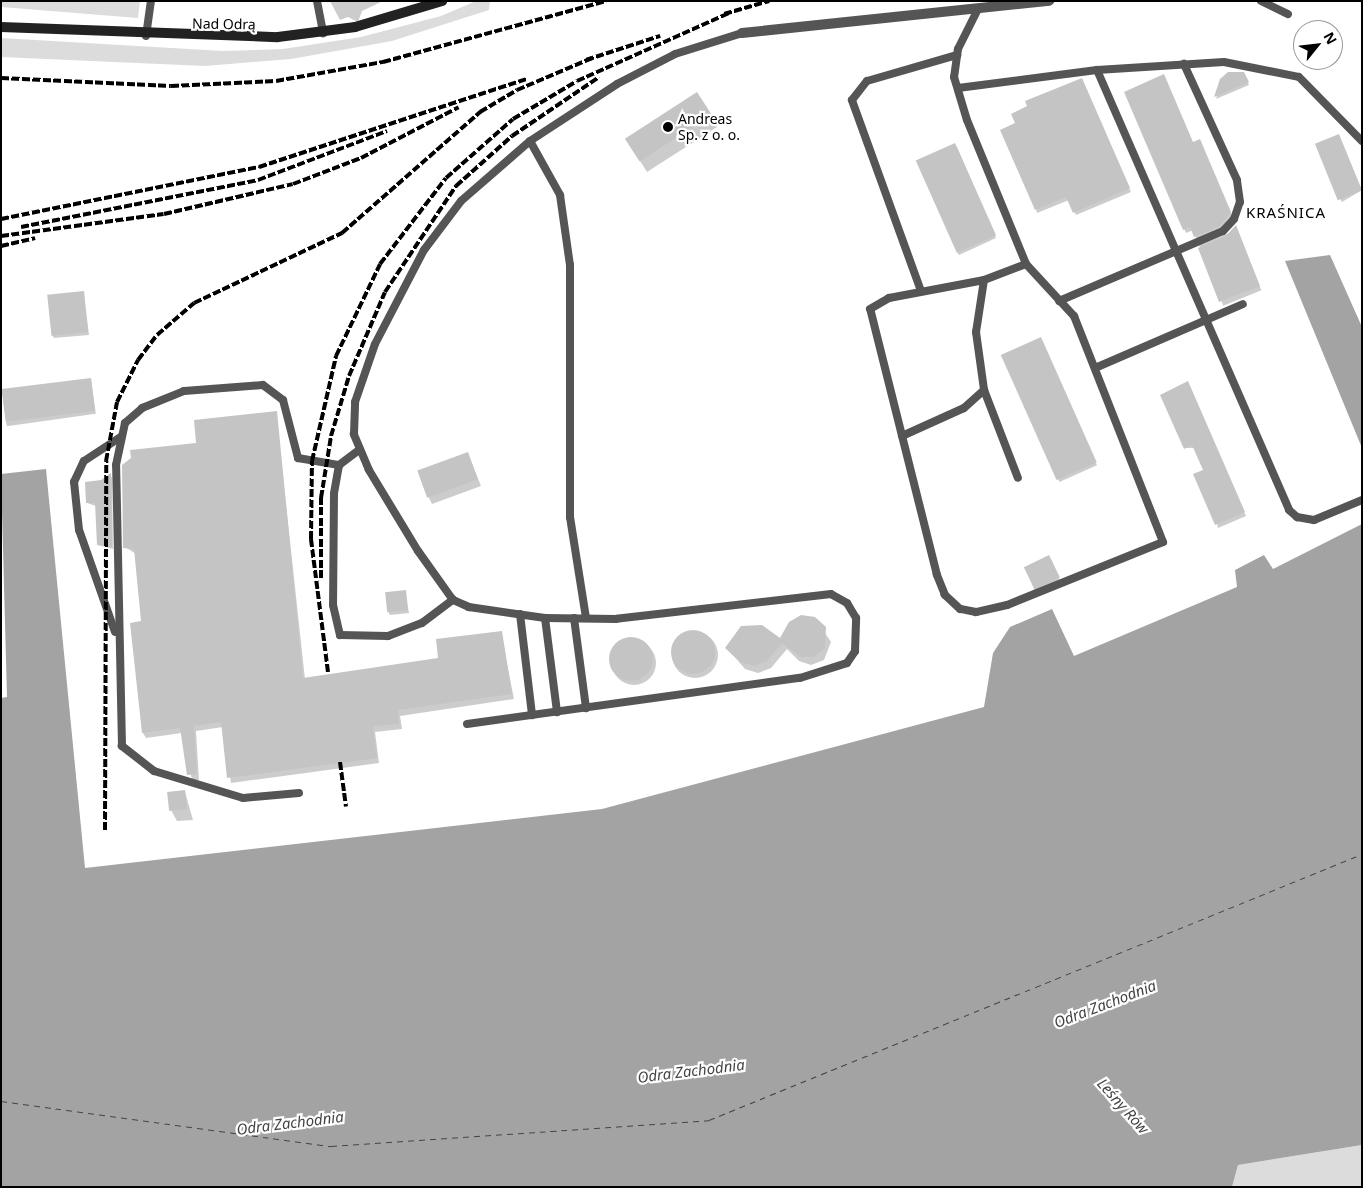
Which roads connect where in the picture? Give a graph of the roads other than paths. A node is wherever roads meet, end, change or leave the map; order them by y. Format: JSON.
{"nodes":[{"id":1,"x":151,"y":1,"type":"edge"},
{"id":2,"x":317,"y":1,"type":"edge"},
{"id":3,"x":442,"y":1,"type":"edge"},
{"id":4,"x":1049,"y":1,"type":"edge"},
{"id":5,"x":1261,"y":1,"type":"edge"},
{"id":6,"x":978,"y":9,"type":"junction"},
{"id":7,"x":1288,"y":14,"type":"dead end"},
{"id":8,"x":1,"y":27,"type":"edge"},
{"id":9,"x":323,"y":33,"type":"junction"},
{"id":10,"x":742,"y":33,"type":"joint"},
{"id":11,"x":146,"y":36,"type":"junction"},
{"id":12,"x":957,"y":55,"type":"junction"},
{"id":13,"x":1184,"y":64,"type":"junction"},
{"id":14,"x":1097,"y":70,"type":"junction"},
{"id":15,"x":958,"y":88,"type":"junction"},
{"id":16,"x":530,"y":141,"type":"junction"},
{"id":17,"x":1362,"y":141,"type":"edge"},
{"id":18,"x":1175,"y":251,"type":"junction"},
{"id":19,"x":1026,"y":264,"type":"junction"},
{"id":20,"x":984,"y":280,"type":"junction"},
{"id":21,"x":921,"y":292,"type":"junction"},
{"id":22,"x":1059,"y":301,"type":"junction"},
{"id":23,"x":1243,"y":304,"type":"dead end"},
{"id":24,"x":1206,"y":321,"type":"junction"},
{"id":25,"x":1095,"y":368,"type":"junction"},
{"id":26,"x":984,"y":390,"type":"junction"},
{"id":27,"x":122,"y":436,"type":"junction"},
{"id":28,"x":902,"y":436,"type":"junction"},
{"id":29,"x":359,"y":450,"type":"junction"},
{"id":30,"x":339,"y":465,"type":"junction"},
{"id":31,"x":1018,"y":478,"type":"dead end"},
{"id":32,"x":1362,"y":500,"type":"edge"},
{"id":33,"x":453,"y":600,"type":"junction"},
{"id":34,"x":520,"y":614,"type":"junction"},
{"id":35,"x":545,"y":618,"type":"junction"},
{"id":36,"x":574,"y":618,"type":"junction"},
{"id":37,"x":586,"y":618,"type":"junction"},
{"id":38,"x":117,"y":638,"type":"junction"},
{"id":39,"x":586,"y":708,"type":"junction"},
{"id":40,"x":557,"y":712,"type":"junction"},
{"id":41,"x":532,"y":715,"type":"junction"},
{"id":42,"x":466,"y":724,"type":"dead end"},
{"id":43,"x":299,"y":793,"type":"dead end"}],
"edges":[{"from":1,"to":11,"type":"lane"},
{"from":2,"to":9,"type":"lane"},
{"from":3,"to":9,"type":"street","name":"Nad Odrą"},
{"from":4,"to":6,"type":"street"},
{"from":5,"to":7,"type":"lane"},
{"from":6,"to":10,"type":"street"},
{"from":6,"to":12,"type":"lane"},
{"from":8,"to":11,"type":"street","name":"Nad Odrą"},
{"from":9,"to":11,"type":"street","name":"Nad Odrą"},
{"from":10,"to":16,"type":"lane"},
{"from":12,"to":15,"type":"lane"},
{"from":12,"to":21,"type":"lane"},
{"from":13,"to":14,"type":"lane"},
{"from":13,"to":17,"type":"lane"},
{"from":13,"to":18,"type":"lane"},
{"from":14,"to":15,"type":"lane"},
{"from":14,"to":18,"type":"lane"},
{"from":15,"to":19,"type":"lane"},
{"from":16,"to":29,"type":"lane"},
{"from":16,"to":37,"type":"lane"},
{"from":18,"to":22,"type":"lane"},
{"from":18,"to":24,"type":"lane"},
{"from":19,"to":20,"type":"lane"},
{"from":19,"to":22,"type":"lane"},
{"from":20,"to":21,"type":"lane"},
{"from":20,"to":26,"type":"lane"},
{"from":21,"to":28,"type":"lane"},
{"from":22,"to":25,"type":"lane"},
{"from":23,"to":24,"type":"lane"},
{"from":24,"to":25,"type":"lane"},
{"from":24,"to":32,"type":"lane"},
{"from":25,"to":28,"type":"lane"},
{"from":26,"to":28,"type":"lane"},
{"from":26,"to":31,"type":"lane"},
{"from":27,"to":30,"type":"lane"},
{"from":27,"to":38,"type":"lane"},
{"from":27,"to":38,"type":"lane"},
{"from":29,"to":30,"type":"lane"},
{"from":29,"to":33,"type":"lane"},
{"from":30,"to":33,"type":"lane"},
{"from":33,"to":34,"type":"lane"},
{"from":34,"to":35,"type":"lane"},
{"from":34,"to":41,"type":"lane"},
{"from":35,"to":36,"type":"lane"},
{"from":35,"to":40,"type":"lane"},
{"from":36,"to":37,"type":"lane"},
{"from":36,"to":39,"type":"lane"},
{"from":37,"to":39,"type":"lane"},
{"from":38,"to":43,"type":"lane"},
{"from":39,"to":40,"type":"lane"},
{"from":40,"to":41,"type":"lane"},
{"from":41,"to":42,"type":"lane"}]}
